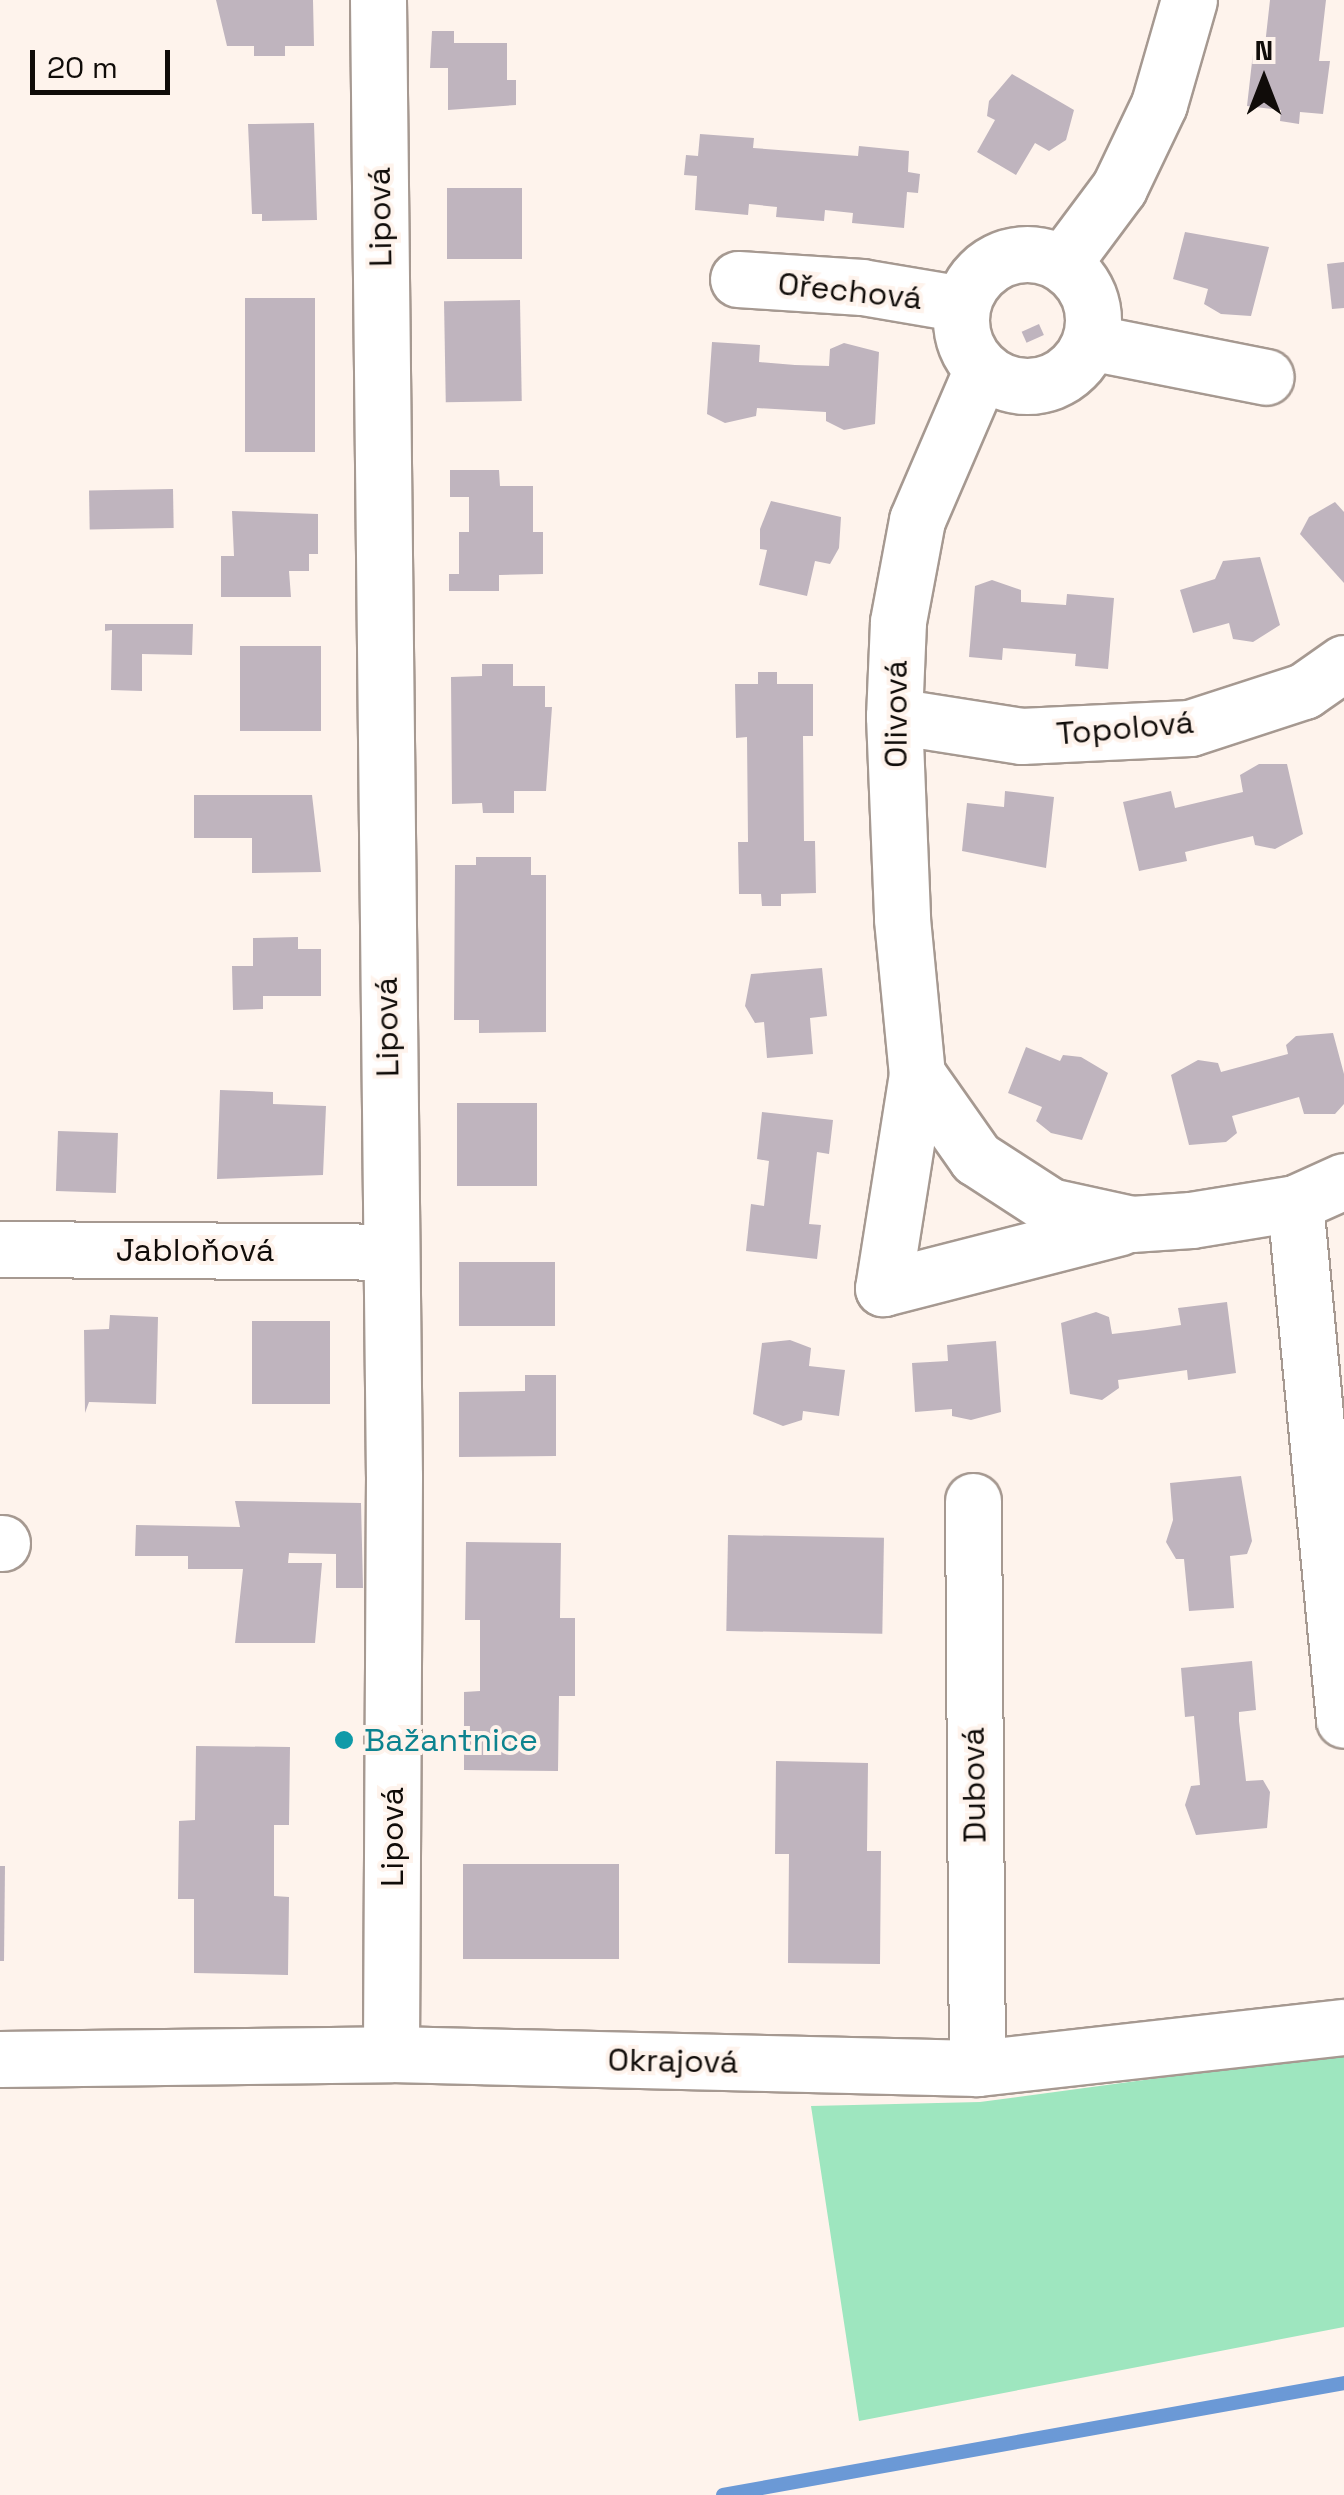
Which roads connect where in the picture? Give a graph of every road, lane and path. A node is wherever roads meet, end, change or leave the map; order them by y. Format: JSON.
{"nodes":[{"id":1,"x":378,"y":0,"type":"edge"},
{"id":2,"x":1189,"y":0,"type":"edge"},
{"id":3,"x":1063,"y":263,"type":"junction"},
{"id":4,"x":738,"y":280,"type":"dead end"},
{"id":5,"x":962,"y":304,"type":"junction"},
{"id":6,"x":1090,"y":342,"type":"junction"},
{"id":7,"x":982,"y":369,"type":"junction"},
{"id":8,"x":1266,"y":377,"type":"dead end"},
{"id":9,"x":1344,"y":662,"type":"edge"},
{"id":10,"x":894,"y":716,"type":"junction"},
{"id":11,"x":918,"y":1074,"type":"junction"},
{"id":12,"x":1344,"y":1182,"type":"edge"},
{"id":13,"x":1295,"y":1203,"type":"junction"},
{"id":14,"x":1131,"y":1224,"type":"junction"},
{"id":15,"x":0,"y":1249,"type":"edge"},
{"id":16,"x":389,"y":1252,"type":"junction"},
{"id":17,"x":973,"y":1501,"type":"dead end"},
{"id":18,"x":1344,"y":1720,"type":"edge"},
{"id":19,"x":1344,"y":2027,"type":"edge"},
{"id":20,"x":391,"y":2054,"type":"junction"},
{"id":21,"x":0,"y":2059,"type":"edge"},
{"id":22,"x":978,"y":2068,"type":"junction"}],
"edges":[{"from":1,"to":16,"type":"street","name":"Lipová"},
{"from":2,"to":3,"type":"street"},
{"from":3,"to":5,"type":"street"},
{"from":3,"to":6,"type":"street"},
{"from":4,"to":5,"type":"street","name":"Ořechová"},
{"from":5,"to":7,"type":"street"},
{"from":6,"to":7,"type":"street"},
{"from":6,"to":8,"type":"street"},
{"from":7,"to":10,"type":"street","name":"Olivová"},
{"from":9,"to":10,"type":"street","name":"Topolová"},
{"from":10,"to":11,"type":"street","name":"Olivová"},
{"from":11,"to":14,"type":"street","name":"Olivová"},
{"from":11,"to":14,"type":"street","name":"Olivová"},
{"from":12,"to":13,"type":"street","name":"Olivová"},
{"from":13,"to":14,"type":"street","name":"Olivová"},
{"from":13,"to":18,"type":"street"},
{"from":15,"to":16,"type":"street","name":"Jabloňová"},
{"from":16,"to":20,"type":"street","name":"Lipová"},
{"from":17,"to":22,"type":"street","name":"Dubová"},
{"from":19,"to":22,"type":"street","name":"Okrajová"},
{"from":20,"to":21,"type":"street","name":"Okrajová"},
{"from":20,"to":22,"type":"street","name":"Okrajová"}]}
